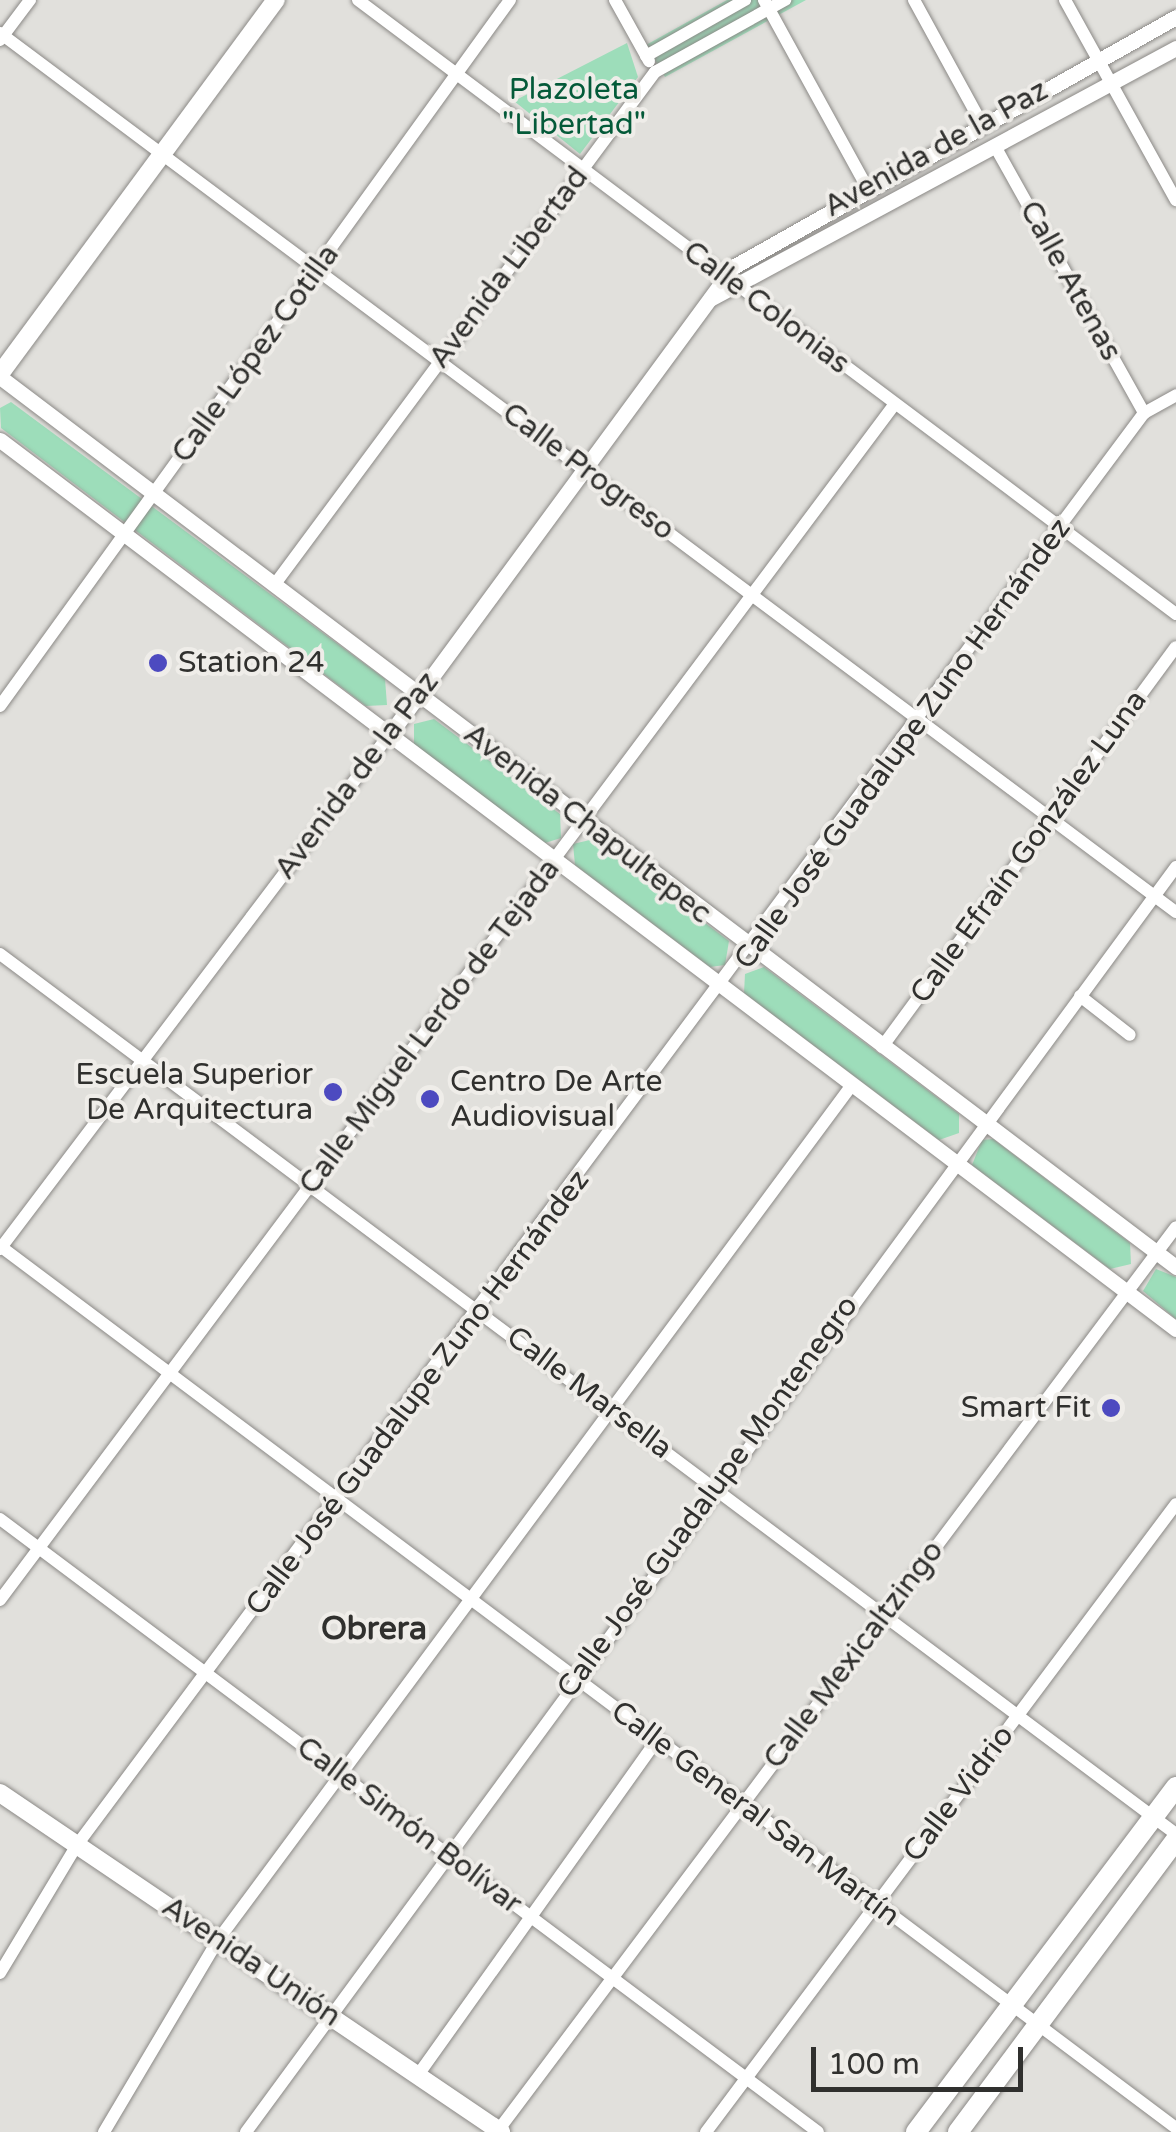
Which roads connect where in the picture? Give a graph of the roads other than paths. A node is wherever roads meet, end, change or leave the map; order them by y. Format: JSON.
{"nodes":[{"id":1,"x":30,"y":0,"type":"edge"},
{"id":2,"x":276,"y":0,"type":"edge"},
{"id":3,"x":358,"y":0,"type":"edge"},
{"id":4,"x":510,"y":0,"type":"edge"},
{"id":5,"x":614,"y":0,"type":"edge"},
{"id":6,"x":745,"y":0,"type":"edge"},
{"id":7,"x":785,"y":0,"type":"edge"},
{"id":8,"x":914,"y":0,"type":"edge"},
{"id":9,"x":1065,"y":0,"type":"edge"},
{"id":10,"x":766,"y":4,"type":"edge"},
{"id":11,"x":1176,"y":17,"type":"edge"},
{"id":12,"x":1,"y":36,"type":"edge"},
{"id":13,"x":1176,"y":48,"type":"edge"},
{"id":14,"x":646,"y":56,"type":"junction"},
{"id":15,"x":1098,"y":60,"type":"junction"},
{"id":16,"x":655,"y":72,"type":"junction"},
{"id":17,"x":458,"y":74,"type":"junction"},
{"id":18,"x":1112,"y":84,"type":"junction"},
{"id":19,"x":982,"y":124,"type":"junction"},
{"id":20,"x":996,"y":148,"type":"junction"},
{"id":21,"x":162,"y":154,"type":"junction"},
{"id":22,"x":582,"y":170,"type":"junction"},
{"id":23,"x":867,"y":187,"type":"junction"},
{"id":24,"x":1176,"y":200,"type":"edge"},
{"id":25,"x":316,"y":269,"type":"junction"},
{"id":26,"x":730,"y":282,"type":"junction"},
{"id":27,"x":439,"y":361,"type":"junction"},
{"id":28,"x":0,"y":376,"type":"edge"},
{"id":29,"x":1176,"y":395,"type":"edge"},
{"id":30,"x":894,"y":405,"type":"junction"},
{"id":31,"x":1144,"y":413,"type":"junction"},
{"id":32,"x":0,"y":440,"type":"edge"},
{"id":33,"x":586,"y":470,"type":"junction"},
{"id":34,"x":155,"y":494,"type":"junction"},
{"id":35,"x":1060,"y":529,"type":"junction"},
{"id":36,"x":126,"y":536,"type":"junction"},
{"id":37,"x":275,"y":584,"type":"junction"},
{"id":38,"x":752,"y":595,"type":"junction"},
{"id":39,"x":1176,"y":614,"type":"edge"},
{"id":40,"x":1176,"y":647,"type":"edge"},
{"id":41,"x":420,"y":694,"type":"junction"},
{"id":42,"x":0,"y":706,"type":"edge"},
{"id":43,"x":920,"y":720,"type":"junction"},
{"id":44,"x":390,"y":735,"type":"junction"},
{"id":45,"x":1051,"y":818,"type":"junction"},
{"id":46,"x":583,"y":824,"type":"junction"},
{"id":47,"x":556,"y":860,"type":"junction"},
{"id":48,"x":1176,"y":867,"type":"edge"},
{"id":49,"x":1155,"y":896,"type":"junction"},
{"id":50,"x":1176,"y":912,"type":"edge"},
{"id":51,"x":752,"y":950,"type":"junction"},
{"id":52,"x":0,"y":954,"type":"edge"},
{"id":53,"x":724,"y":988,"type":"junction"},
{"id":54,"x":1080,"y":996,"type":"junction"},
{"id":55,"x":1130,"y":1035,"type":"dead end"},
{"id":56,"x":882,"y":1048,"type":"junction"},
{"id":57,"x":142,"y":1060,"type":"junction"},
{"id":58,"x":851,"y":1086,"type":"junction"},
{"id":59,"x":984,"y":1124,"type":"junction"},
{"id":60,"x":954,"y":1163,"type":"junction"},
{"id":61,"x":311,"y":1186,"type":"junction"},
{"id":62,"x":1176,"y":1227,"type":"edge"},
{"id":63,"x":0,"y":1247,"type":"edge"},
{"id":64,"x":1156,"y":1252,"type":"junction"},
{"id":65,"x":1176,"y":1267,"type":"edge"},
{"id":66,"x":1126,"y":1292,"type":"junction"},
{"id":67,"x":480,"y":1312,"type":"junction"},
{"id":68,"x":1176,"y":1329,"type":"edge"},
{"id":69,"x":169,"y":1374,"type":"junction"},
{"id":70,"x":612,"y":1410,"type":"junction"},
{"id":71,"x":715,"y":1488,"type":"junction"},
{"id":72,"x":336,"y":1502,"type":"junction"},
{"id":73,"x":1176,"y":1504,"type":"edge"},
{"id":74,"x":0,"y":1518,"type":"edge"},
{"id":75,"x":39,"y":1548,"type":"junction"},
{"id":76,"x":0,"y":1600,"type":"edge"},
{"id":77,"x":470,"y":1601,"type":"junction"},
{"id":78,"x":883,"y":1614,"type":"junction"},
{"id":79,"x":206,"y":1674,"type":"junction"},
{"id":80,"x":574,"y":1679,"type":"junction"},
{"id":81,"x":1018,"y":1716,"type":"junction"},
{"id":82,"x":657,"y":1740,"type":"junction"},
{"id":83,"x":341,"y":1775,"type":"junction"},
{"id":84,"x":1176,"y":1787,"type":"edge"},
{"id":85,"x":0,"y":1793,"type":"edge"},
{"id":86,"x":742,"y":1804,"type":"junction"},
{"id":87,"x":1154,"y":1817,"type":"junction"},
{"id":88,"x":1176,"y":1837,"type":"edge"},
{"id":89,"x":77,"y":1845,"type":"junction"},
{"id":90,"x":446,"y":1853,"type":"junction"},
{"id":91,"x":876,"y":1904,"type":"junction"},
{"id":92,"x":531,"y":1917,"type":"junction"},
{"id":93,"x":218,"y":1940,"type":"junction"},
{"id":94,"x":0,"y":1972,"type":"edge"},
{"id":95,"x":612,"y":1978,"type":"junction"},
{"id":96,"x":1012,"y":2005,"type":"junction"},
{"id":97,"x":327,"y":2013,"type":"junction"},
{"id":98,"x":1038,"y":2025,"type":"junction"},
{"id":99,"x":418,"y":2075,"type":"junction"},
{"id":100,"x":746,"y":2078,"type":"junction"},
{"id":101,"x":1176,"y":2128,"type":"edge"},
{"id":102,"x":499,"y":2131,"type":"edge"},
{"id":103,"x":104,"y":2132,"type":"edge"},
{"id":104,"x":246,"y":2132,"type":"edge"},
{"id":105,"x":706,"y":2132,"type":"edge"},
{"id":106,"x":818,"y":2132,"type":"edge"},
{"id":107,"x":916,"y":2132,"type":"edge"},
{"id":108,"x":958,"y":2132,"type":"edge"}],
"edges":[{"from":1,"to":12,"type":"street"},
{"from":2,"to":21,"type":"main road"},
{"from":3,"to":17,"type":"street","name":"Calle Colonias"},
{"from":4,"to":17,"type":"street","name":"Calle López Cotilla"},
{"from":5,"to":14,"type":"street"},
{"from":6,"to":14,"type":"street"},
{"from":7,"to":10,"type":"street","name":"Avenida Libertad"},
{"from":8,"to":19,"type":"street"},
{"from":9,"to":15,"type":"street"},
{"from":10,"to":16,"type":"street","name":"Avenida Libertad"},
{"from":10,"to":23,"type":"street"},
{"from":11,"to":15,"type":"street","name":"Avenida de la Paz"},
{"from":12,"to":21,"type":"street","name":"Calle Progreso"},
{"from":13,"to":18,"type":"street","name":"Avenida de la Paz"},
{"from":14,"to":16,"type":"street"},
{"from":15,"to":18,"type":"street"},
{"from":15,"to":19,"type":"street","name":"Avenida de la Paz"},
{"from":16,"to":22,"type":"street","name":"Avenida Libertad"},
{"from":17,"to":22,"type":"street","name":"Calle Colonias"},
{"from":17,"to":25,"type":"street","name":"Calle López Cotilla"},
{"from":18,"to":20,"type":"street","name":"Avenida de la Paz"},
{"from":18,"to":24,"type":"street"},
{"from":19,"to":23,"type":"street","name":"Avenida de la Paz"},
{"from":20,"to":26,"type":"street","name":"Avenida de la Paz"},
{"from":20,"to":31,"type":"street","name":"Calle Atenas"},
{"from":21,"to":25,"type":"street","name":"Calle Progreso"},
{"from":21,"to":28,"type":"main road"},
{"from":22,"to":26,"type":"street","name":"Calle Colonias"},
{"from":22,"to":27,"type":"street","name":"Avenida Libertad"},
{"from":23,"to":26,"type":"street","name":"Avenida de la Paz"},
{"from":25,"to":27,"type":"street","name":"Calle Progreso"},
{"from":25,"to":34,"type":"street","name":"Calle López Cotilla"},
{"from":26,"to":30,"type":"street","name":"Calle Colonias"},
{"from":26,"to":33,"type":"street","name":"Avenida de la Paz"},
{"from":27,"to":33,"type":"street","name":"Calle Progreso"},
{"from":27,"to":37,"type":"street","name":"Avenida Libertad"},
{"from":28,"to":34,"type":"street","name":"Avenida Chapultepec"},
{"from":29,"to":31,"type":"street","name":"Calle José Guadalupe Zuno Hernández"},
{"from":30,"to":35,"type":"street","name":"Calle Colonias"},
{"from":30,"to":38,"type":"street","name":"Calle Miguel Lerdo de Tejada"},
{"from":31,"to":35,"type":"street","name":"Calle José Guadalupe Zuno Hernández"},
{"from":32,"to":36,"type":"street","name":"Avenida Chapultepec"},
{"from":33,"to":38,"type":"street","name":"Calle Progreso"},
{"from":33,"to":41,"type":"street","name":"Avenida de la Paz"},
{"from":34,"to":36,"type":"street","name":"Calle López Cotilla"},
{"from":34,"to":37,"type":"street","name":"Avenida Chapultepec"},
{"from":35,"to":39,"type":"street","name":"Calle Colonias"},
{"from":35,"to":43,"type":"street","name":"Calle José Guadalupe Zuno Hernández"},
{"from":36,"to":42,"type":"street","name":"Calle López Cotilla"},
{"from":36,"to":44,"type":"street","name":"Avenida Chapultepec"},
{"from":37,"to":41,"type":"street","name":"Avenida Chapultepec"},
{"from":38,"to":43,"type":"street","name":"Calle Progreso"},
{"from":38,"to":46,"type":"street","name":"Calle Miguel Lerdo de Tejada"},
{"from":40,"to":45,"type":"street","name":"Calle Efraín González Luna"},
{"from":41,"to":44,"type":"street","name":"Avenida de la Paz"},
{"from":41,"to":46,"type":"street","name":"Avenida Chapultepec"},
{"from":43,"to":45,"type":"street","name":"Calle Progreso"},
{"from":43,"to":51,"type":"street","name":"Calle José Guadalupe Zuno Hernández"},
{"from":44,"to":47,"type":"street","name":"Avenida Chapultepec"},
{"from":44,"to":57,"type":"street","name":"Avenida de la Paz"},
{"from":45,"to":49,"type":"street","name":"Calle Progreso"},
{"from":45,"to":56,"type":"street","name":"Calle Efraín González Luna"},
{"from":46,"to":47,"type":"street","name":"Calle Miguel Lerdo de Tejada"},
{"from":46,"to":51,"type":"street","name":"Avenida Chapultepec"},
{"from":47,"to":53,"type":"street","name":"Avenida Chapultepec"},
{"from":47,"to":61,"type":"street","name":"Calle Miguel Lerdo de Tejada"},
{"from":48,"to":49,"type":"street","name":"Calle José Guadalupe Montenegro"},
{"from":49,"to":50,"type":"street","name":"Calle Progreso"},
{"from":49,"to":54,"type":"street","name":"Calle José Guadalupe Montenegro"},
{"from":51,"to":53,"type":"street","name":"Calle José Guadalupe Zuno Hernández"},
{"from":51,"to":56,"type":"street","name":"Avenida Chapultepec"},
{"from":52,"to":57,"type":"street","name":"Calle Marsella"},
{"from":53,"to":58,"type":"street","name":"Avenida Chapultepec"},
{"from":53,"to":67,"type":"street","name":"Calle José Guadalupe Zuno Hernández"},
{"from":54,"to":55,"type":"street"},
{"from":54,"to":59,"type":"street","name":"Calle José Guadalupe Montenegro"},
{"from":56,"to":59,"type":"street","name":"Avenida Chapultepec"},
{"from":57,"to":61,"type":"street","name":"Calle Marsella"},
{"from":57,"to":63,"type":"street","name":"Avenida de la Paz"},
{"from":58,"to":60,"type":"street","name":"Avenida Chapultepec"},
{"from":58,"to":70,"type":"street"},
{"from":59,"to":60,"type":"street","name":"Calle José Guadalupe Montenegro"},
{"from":59,"to":64,"type":"street","name":"Avenida Chapultepec"},
{"from":60,"to":66,"type":"street","name":"Avenida Chapultepec"},
{"from":60,"to":71,"type":"street","name":"Calle José Guadalupe Montenegro"},
{"from":61,"to":67,"type":"street","name":"Calle Marsella"},
{"from":61,"to":69,"type":"street","name":"Calle Miguel Lerdo de Tejada"},
{"from":62,"to":64,"type":"street","name":"Calle Mexicaltzingo"},
{"from":63,"to":69,"type":"street","name":"Calle General San Martín"},
{"from":64,"to":65,"type":"street","name":"Avenida Chapultepec"},
{"from":64,"to":66,"type":"street","name":"Calle Mexicaltzingo"},
{"from":66,"to":68,"type":"street","name":"Avenida Chapultepec"},
{"from":66,"to":78,"type":"street","name":"Calle Mexicaltzingo"},
{"from":67,"to":70,"type":"street","name":"Calle Marsella"},
{"from":67,"to":72,"type":"street","name":"Calle José Guadalupe Zuno Hernández"},
{"from":69,"to":72,"type":"street","name":"Calle General San Martín"},
{"from":69,"to":75,"type":"street","name":"Calle Miguel Lerdo de Tejada"},
{"from":70,"to":71,"type":"street","name":"Calle Marsella"},
{"from":70,"to":77,"type":"street"},
{"from":71,"to":78,"type":"street","name":"Calle Marsella"},
{"from":71,"to":80,"type":"street","name":"Calle José Guadalupe Montenegro"},
{"from":72,"to":77,"type":"street","name":"Calle General San Martín"},
{"from":72,"to":79,"type":"street","name":"Calle José Guadalupe Zuno Hernández"},
{"from":73,"to":81,"type":"street","name":"Calle Vidrio"},
{"from":74,"to":75,"type":"street","name":"Calle Simón Bolívar"},
{"from":75,"to":76,"type":"street","name":"Calle Miguel Lerdo de Tejada"},
{"from":75,"to":79,"type":"street","name":"Calle Simón Bolívar"},
{"from":77,"to":80,"type":"street","name":"Calle General San Martín"},
{"from":77,"to":83,"type":"street"},
{"from":78,"to":81,"type":"street","name":"Calle Marsella"},
{"from":78,"to":86,"type":"street","name":"Calle Mexicaltzingo"},
{"from":79,"to":83,"type":"street","name":"Calle Simón Bolívar"},
{"from":79,"to":89,"type":"street","name":"Calle José Guadalupe Zuno Hernández"},
{"from":80,"to":82,"type":"street","name":"Calle General San Martín"},
{"from":80,"to":90,"type":"street","name":"Calle José Guadalupe Montenegro"},
{"from":81,"to":87,"type":"street","name":"Calle Marsella"},
{"from":81,"to":91,"type":"street","name":"Calle Vidrio"},
{"from":82,"to":86,"type":"street","name":"Calle General San Martín"},
{"from":82,"to":92,"type":"street"},
{"from":83,"to":90,"type":"street","name":"Calle Simón Bolívar"},
{"from":83,"to":93,"type":"street"},
{"from":84,"to":87,"type":"main road"},
{"from":85,"to":89,"type":"main road","name":"Avenida Unión"},
{"from":86,"to":91,"type":"street","name":"Calle General San Martín"},
{"from":86,"to":95,"type":"street","name":"Calle Mexicaltzingo"},
{"from":87,"to":88,"type":"street","name":"Calle Marsella"},
{"from":87,"to":96,"type":"main road"},
{"from":88,"to":98,"type":"main road"},
{"from":89,"to":93,"type":"main road","name":"Avenida Unión"},
{"from":89,"to":94,"type":"street","name":"Calle José Guadalupe Zuno Hernández"},
{"from":90,"to":92,"type":"street","name":"Calle Simón Bolívar"},
{"from":90,"to":97,"type":"street","name":"Calle José Guadalupe Montenegro"},
{"from":91,"to":96,"type":"street","name":"Calle General San Martín"},
{"from":91,"to":100,"type":"street","name":"Calle Vidrio"},
{"from":92,"to":95,"type":"street","name":"Calle Simón Bolívar"},
{"from":92,"to":99,"type":"street"},
{"from":93,"to":97,"type":"main road","name":"Avenida Unión"},
{"from":93,"to":103,"type":"street"},
{"from":95,"to":100,"type":"street","name":"Calle Simón Bolívar"},
{"from":95,"to":102,"type":"street","name":"Calle Mexicaltzingo"},
{"from":96,"to":98,"type":"street","name":"Calle General San Martín"},
{"from":96,"to":107,"type":"main road"},
{"from":97,"to":99,"type":"main road","name":"Avenida Unión"},
{"from":97,"to":104,"type":"street","name":"Calle José Guadalupe Montenegro"},
{"from":98,"to":101,"type":"street","name":"Calle General San Martín"},
{"from":98,"to":108,"type":"main road"},
{"from":99,"to":102,"type":"main road","name":"Avenida Unión"},
{"from":100,"to":105,"type":"street","name":"Calle Vidrio"},
{"from":100,"to":106,"type":"street","name":"Calle Simón Bolívar"}]}
